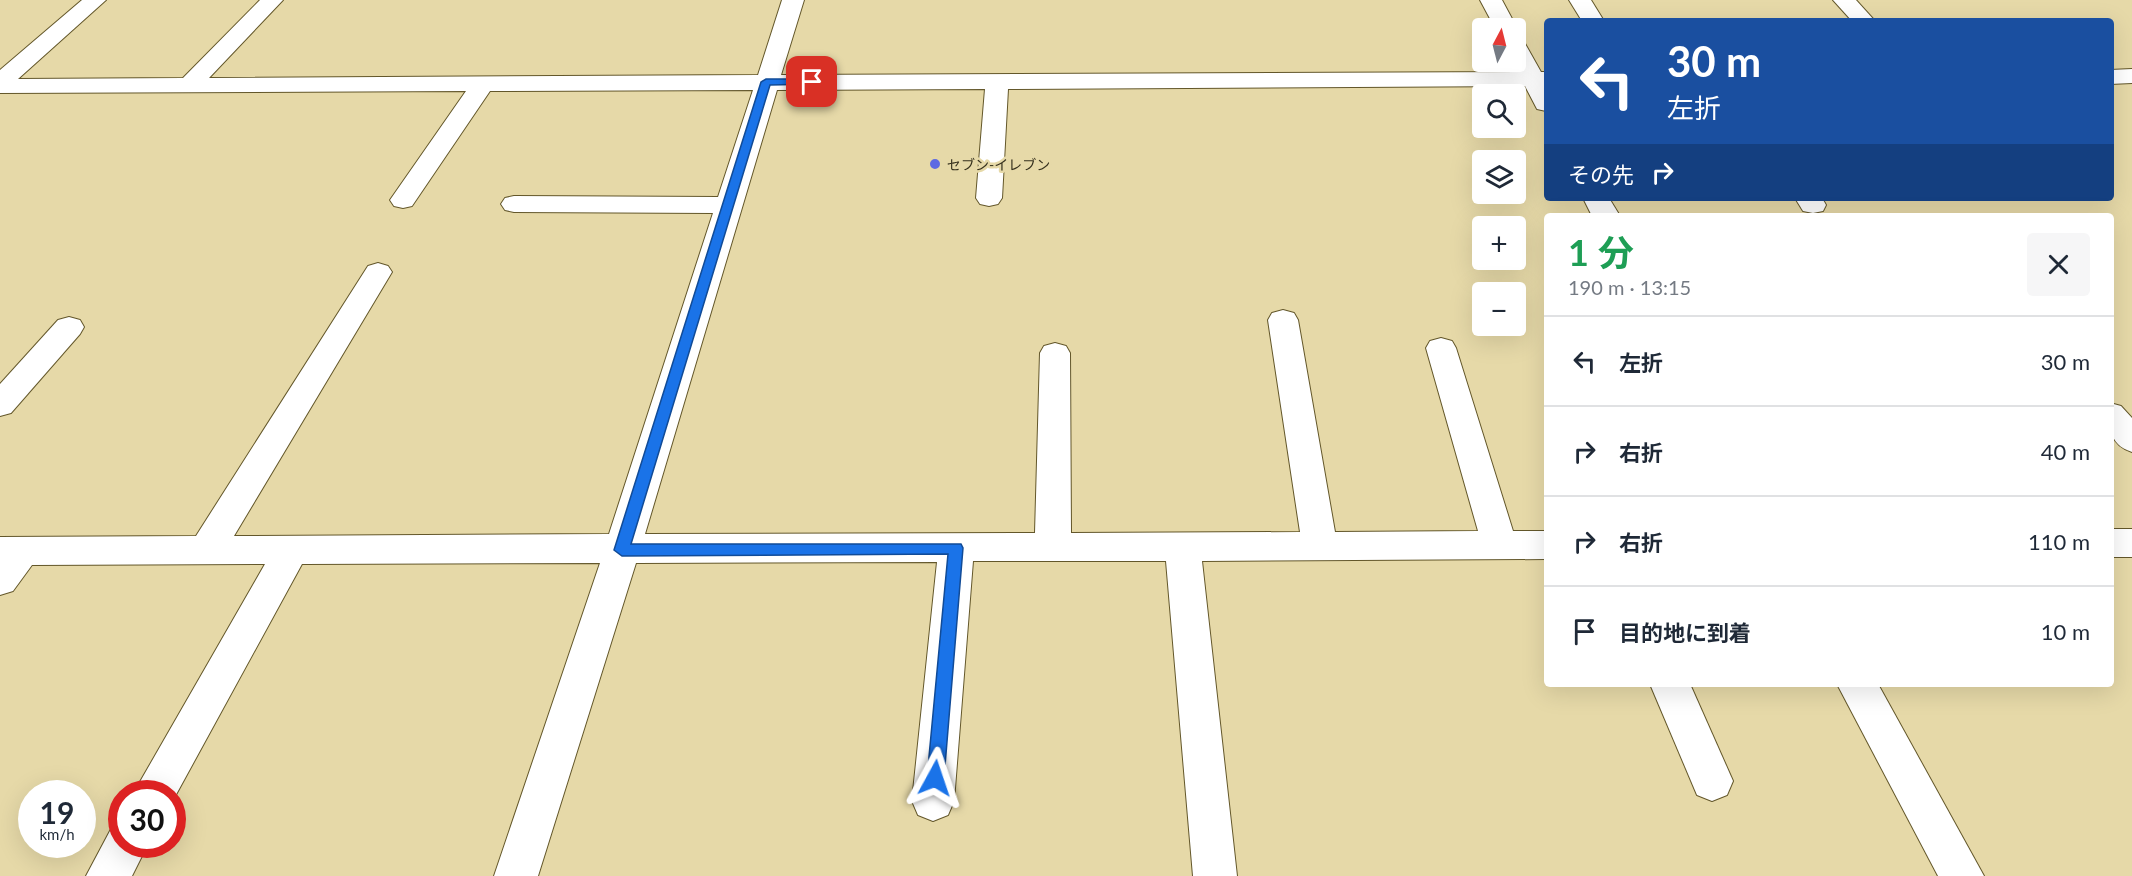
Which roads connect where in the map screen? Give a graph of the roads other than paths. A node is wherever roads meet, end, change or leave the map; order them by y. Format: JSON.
{"nodes":[{"id":1,"x":95,"y":0,"type":"edge"},
{"id":2,"x":272,"y":0,"type":"edge"},
{"id":3,"x":793,"y":0,"type":"edge"},
{"id":4,"x":1491,"y":0,"type":"edge"},
{"id":5,"x":1580,"y":0,"type":"edge"},
{"id":6,"x":1844,"y":0,"type":"edge"},
{"id":7,"x":1501,"y":18,"type":"edge"},
{"id":8,"x":1591,"y":18,"type":"edge"},
{"id":9,"x":1861,"y":18,"type":"edge"},
{"id":10,"x":1526,"y":60,"type":"edge"},
{"id":11,"x":2114,"y":76,"type":"edge"},
{"id":12,"x":2132,"y":76,"type":"edge"},
{"id":13,"x":1540,"y":79,"type":"edge"},
{"id":14,"x":997,"y":81,"type":"junction"},
{"id":15,"x":766,"y":82,"type":"junction"},
{"id":16,"x":484,"y":83,"type":"junction"},
{"id":17,"x":0,"y":84,"type":"edge"},
{"id":18,"x":189,"y":85,"type":"junction"},
{"id":19,"x":1544,"y":96,"type":"edge"},
{"id":20,"x":989,"y":198,"type":"dead end"},
{"id":21,"x":403,"y":200,"type":"dead end"},
{"id":22,"x":514,"y":204,"type":"dead end"},
{"id":23,"x":728,"y":205,"type":"junction"},
{"id":24,"x":378,"y":272,"type":"dead end"},
{"id":25,"x":1283,"y":320,"type":"dead end"},
{"id":26,"x":69,"y":327,"type":"dead end"},
{"id":27,"x":1441,"y":348,"type":"dead end"},
{"id":28,"x":1055,"y":353,"type":"dead end"},
{"id":29,"x":0,"y":405,"type":"edge"},
{"id":30,"x":2114,"y":419,"type":"edge"},
{"id":31,"x":2132,"y":440,"type":"edge"},
{"id":32,"x":2114,"y":543,"type":"edge"},
{"id":33,"x":2132,"y":543,"type":"edge"},
{"id":34,"x":1544,"y":545,"type":"edge"},
{"id":35,"x":1500,"y":546,"type":"junction"},
{"id":36,"x":1183,"y":547,"type":"junction"},
{"id":37,"x":1320,"y":547,"type":"junction"},
{"id":38,"x":956,"y":548,"type":"junction"},
{"id":39,"x":1053,"y":548,"type":"junction"},
{"id":40,"x":622,"y":550,"type":"junction"},
{"id":41,"x":11,"y":551,"type":"edge"},
{"id":42,"x":206,"y":551,"type":"junction"},
{"id":43,"x":291,"y":551,"type":"junction"},
{"id":44,"x":0,"y":580,"type":"edge"},
{"id":45,"x":1671,"y":687,"type":"edge"},
{"id":46,"x":1859,"y":687,"type":"edge"},
{"id":47,"x":162,"y":780,"type":"edge"},
{"id":48,"x":1712,"y":781,"type":"dead end"},
{"id":49,"x":933,"y":801,"type":"dead end"},
{"id":50,"x":118,"y":858,"type":"edge"},
{"id":51,"x":108,"y":876,"type":"edge"},
{"id":52,"x":516,"y":876,"type":"edge"},
{"id":53,"x":1215,"y":876,"type":"edge"},
{"id":54,"x":1962,"y":876,"type":"edge"}],
"edges":[{"from":1,"to":17,"type":"street"},
{"from":2,"to":18,"type":"street"},
{"from":3,"to":15,"type":"street"},
{"from":4,"to":7,"type":"street"},
{"from":5,"to":8,"type":"street"},
{"from":6,"to":9,"type":"street"},
{"from":10,"to":13,"type":"street"},
{"from":11,"to":12,"type":"street"},
{"from":13,"to":14,"type":"street"},
{"from":13,"to":19,"type":"street"},
{"from":14,"to":15,"type":"street"},
{"from":14,"to":20,"type":"street"},
{"from":15,"to":16,"type":"street"},
{"from":15,"to":23,"type":"street"},
{"from":16,"to":18,"type":"street"},
{"from":16,"to":21,"type":"street"},
{"from":17,"to":18,"type":"street"},
{"from":22,"to":23,"type":"street"},
{"from":23,"to":40,"type":"street"},
{"from":24,"to":42,"type":"street"},
{"from":25,"to":37,"type":"street"},
{"from":26,"to":29,"type":"street"},
{"from":27,"to":35,"type":"street"},
{"from":28,"to":39,"type":"street"},
{"from":30,"to":31,"type":"street"},
{"from":32,"to":33,"type":"street"},
{"from":34,"to":35,"type":"street"},
{"from":35,"to":37,"type":"street"},
{"from":36,"to":37,"type":"street"},
{"from":36,"to":39,"type":"street"},
{"from":36,"to":53,"type":"street"},
{"from":38,"to":39,"type":"street"},
{"from":38,"to":40,"type":"street"},
{"from":38,"to":49,"type":"street"},
{"from":40,"to":43,"type":"street"},
{"from":40,"to":52,"type":"street"},
{"from":41,"to":42,"type":"street"},
{"from":41,"to":44,"type":"street"},
{"from":42,"to":43,"type":"street"},
{"from":43,"to":47,"type":"street"},
{"from":45,"to":48,"type":"street"},
{"from":46,"to":54,"type":"street"},
{"from":50,"to":51,"type":"street"}]}
